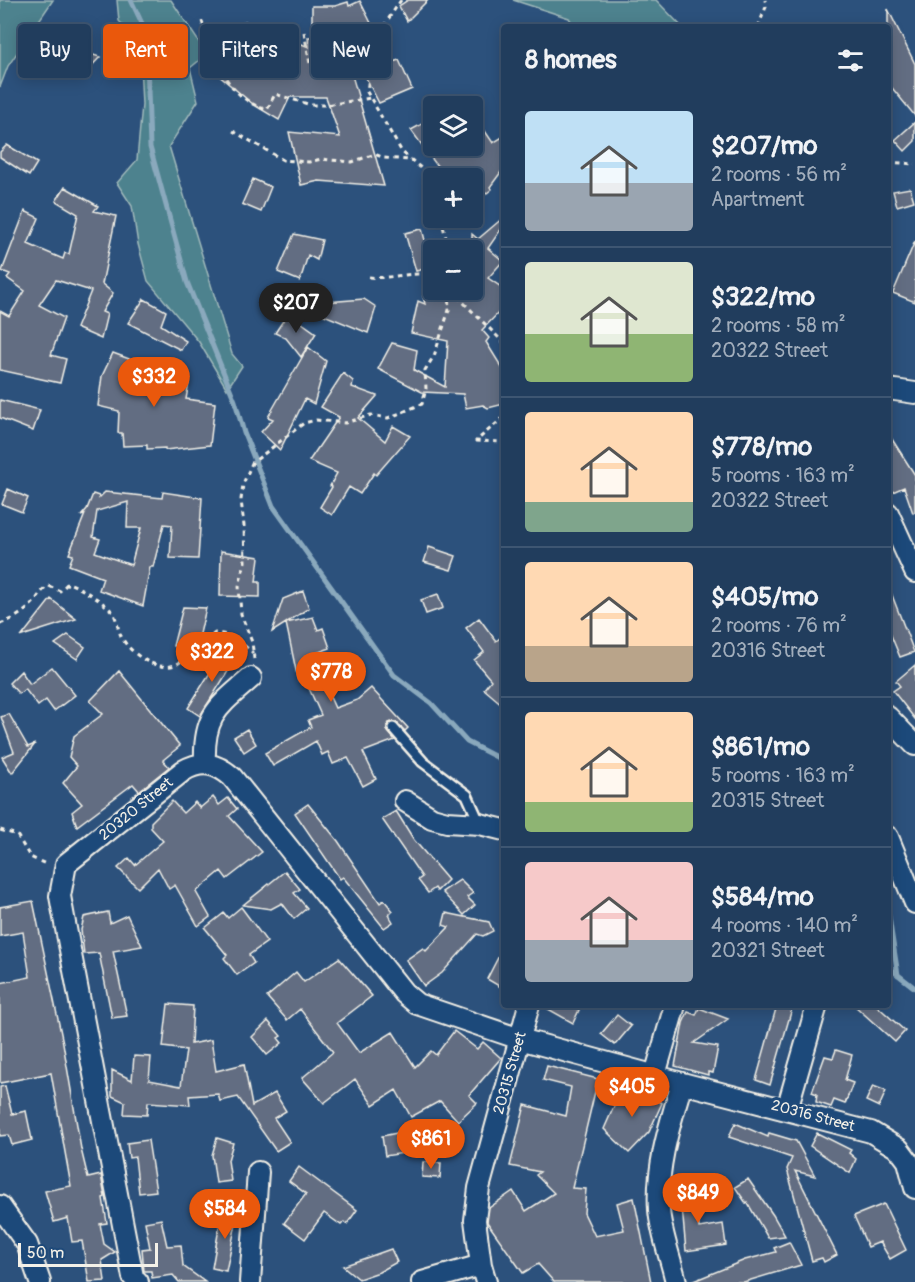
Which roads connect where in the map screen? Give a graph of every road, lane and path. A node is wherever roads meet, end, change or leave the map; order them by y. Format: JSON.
{"nodes":[{"id":1,"x":401,"y":0,"type":"edge"},
{"id":2,"x":765,"y":0,"type":"edge"},
{"id":3,"x":202,"y":21,"type":"dead end"},
{"id":4,"x":385,"y":24,"type":"edge"},
{"id":5,"x":759,"y":24,"type":"edge"},
{"id":6,"x":304,"y":32,"type":"dead end"},
{"id":7,"x":311,"y":64,"type":"edge"},
{"id":8,"x":368,"y":78,"type":"edge"},
{"id":9,"x":371,"y":98,"type":"junction"},
{"id":10,"x":233,"y":131,"type":"dead end"},
{"id":11,"x":412,"y":160,"type":"junction"},
{"id":12,"x":891,"y":162,"type":"edge"},
{"id":13,"x":915,"y":164,"type":"edge"},
{"id":14,"x":423,"y":170,"type":"edge"},
{"id":15,"x":423,"y":275,"type":"edge"},
{"id":16,"x":369,"y":277,"type":"dead end"},
{"id":17,"x":450,"y":300,"type":"edge"},
{"id":18,"x":460,"y":300,"type":"edge"},
{"id":19,"x":501,"y":340,"type":"edge"},
{"id":20,"x":891,"y":389,"type":"edge"},
{"id":21,"x":915,"y":393,"type":"edge"},
{"id":22,"x":501,"y":420,"type":"edge"},
{"id":23,"x":501,"y":442,"type":"edge"},
{"id":24,"x":891,"y":520,"type":"edge"},
{"id":25,"x":915,"y":572,"type":"edge"},
{"id":26,"x":0,"y":624,"type":"edge"},
{"id":27,"x":253,"y":653,"type":"junction"},
{"id":28,"x":251,"y":678,"type":"joint"},
{"id":29,"x":891,"y":720,"type":"edge"},
{"id":30,"x":393,"y":728,"type":"dead end"},
{"id":31,"x":915,"y":745,"type":"edge"},
{"id":32,"x":205,"y":763,"type":"junction"},
{"id":33,"x":405,"y":801,"type":"dead end"},
{"id":34,"x":480,"y":824,"type":"junction"},
{"id":35,"x":501,"y":829,"type":"edge"},
{"id":36,"x":0,"y":830,"type":"edge"},
{"id":37,"x":891,"y":844,"type":"edge"},
{"id":38,"x":64,"y":868,"type":"junction"},
{"id":39,"x":915,"y":903,"type":"edge"},
{"id":40,"x":528,"y":1008,"type":"edge"},
{"id":41,"x":674,"y":1008,"type":"edge"},
{"id":42,"x":816,"y":1008,"type":"edge"},
{"id":43,"x":520,"y":1038,"type":"junction"},
{"id":44,"x":655,"y":1075,"type":"junction"},
{"id":45,"x":681,"y":1083,"type":"junction"},
{"id":46,"x":787,"y":1108,"type":"junction"},
{"id":47,"x":258,"y":1172,"type":"dead end"},
{"id":48,"x":915,"y":1188,"type":"edge"},
{"id":49,"x":0,"y":1206,"type":"edge"},
{"id":50,"x":483,"y":1274,"type":"edge"},
{"id":51,"x":40,"y":1282,"type":"edge"},
{"id":52,"x":138,"y":1282,"type":"edge"},
{"id":53,"x":250,"y":1282,"type":"edge"},
{"id":54,"x":422,"y":1282,"type":"edge"},
{"id":55,"x":676,"y":1282,"type":"edge"}],
"edges":[{"from":1,"to":4,"type":"path"},
{"from":2,"to":5,"type":"path"},
{"from":3,"to":9,"type":"path"},
{"from":6,"to":7,"type":"path"},
{"from":8,"to":9,"type":"path"},
{"from":9,"to":11,"type":"path"},
{"from":10,"to":11,"type":"path"},
{"from":11,"to":14,"type":"path"},
{"from":12,"to":13,"type":"path"},
{"from":15,"to":16,"type":"path"},
{"from":17,"to":27,"type":"path"},
{"from":18,"to":19,"type":"path"},
{"from":20,"to":21,"type":"street"},
{"from":22,"to":23,"type":"path"},
{"from":24,"to":25,"type":"street"},
{"from":26,"to":27,"type":"path"},
{"from":27,"to":28,"type":"path"},
{"from":28,"to":32,"type":"street"},
{"from":29,"to":31,"type":"street"},
{"from":30,"to":34,"type":"lane"},
{"from":32,"to":38,"type":"street","name":"20320 Street"},
{"from":32,"to":43,"type":"street"},
{"from":33,"to":34,"type":"street"},
{"from":34,"to":35,"type":"street"},
{"from":36,"to":38,"type":"path"},
{"from":37,"to":39,"type":"street"},
{"from":38,"to":52,"type":"street"},
{"from":40,"to":43,"type":"street","name":"20315 Street"},
{"from":41,"to":44,"type":"street"},
{"from":42,"to":46,"type":"street"},
{"from":43,"to":44,"type":"street","name":"20316 Street"},
{"from":43,"to":50,"type":"street","name":"20315 Street"},
{"from":44,"to":45,"type":"street","name":"20316 Street"},
{"from":45,"to":46,"type":"street","name":"20316 Street"},
{"from":45,"to":55,"type":"street"},
{"from":46,"to":48,"type":"street","name":"20316 Street"},
{"from":47,"to":53,"type":"street"},
{"from":49,"to":51,"type":"street"},
{"from":50,"to":54,"type":"street"}]}
